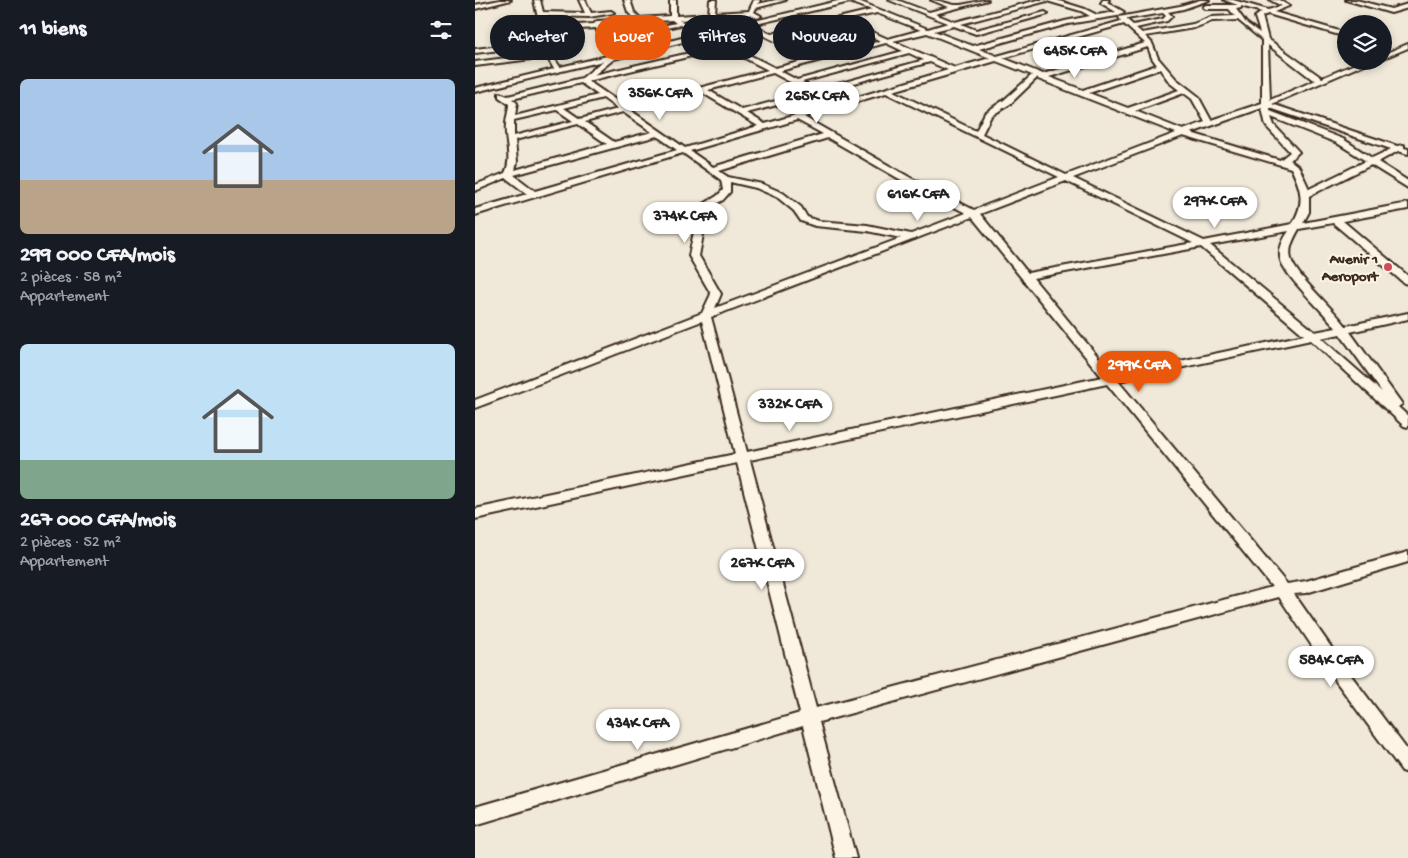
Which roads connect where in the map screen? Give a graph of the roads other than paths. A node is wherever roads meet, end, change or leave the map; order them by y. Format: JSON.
{"nodes":[{"id":1,"x":508,"y":0,"type":"edge"},
{"id":2,"x":537,"y":0,"type":"edge"},
{"id":3,"x":582,"y":0,"type":"edge"},
{"id":4,"x":627,"y":0,"type":"edge"},
{"id":5,"x":673,"y":0,"type":"edge"},
{"id":6,"x":713,"y":0,"type":"edge"},
{"id":7,"x":783,"y":0,"type":"edge"},
{"id":8,"x":850,"y":0,"type":"edge"},
{"id":9,"x":892,"y":0,"type":"edge"},
{"id":10,"x":934,"y":0,"type":"edge"},
{"id":11,"x":964,"y":0,"type":"edge"},
{"id":12,"x":985,"y":0,"type":"edge"},
{"id":13,"x":1005,"y":0,"type":"edge"},
{"id":14,"x":1045,"y":0,"type":"edge"},
{"id":15,"x":1051,"y":0,"type":"edge"},
{"id":16,"x":1106,"y":0,"type":"edge"},
{"id":17,"x":1227,"y":0,"type":"edge"},
{"id":18,"x":1273,"y":0,"type":"edge"},
{"id":19,"x":1349,"y":0,"type":"edge"},
{"id":20,"x":1379,"y":0,"type":"edge"},
{"id":21,"x":1201,"y":1,"type":"edge"},
{"id":22,"x":756,"y":3,"type":"edge"},
{"id":23,"x":973,"y":3,"type":"junction"},
{"id":24,"x":1365,"y":4,"type":"junction"},
{"id":25,"x":1023,"y":6,"type":"junction"},
{"id":26,"x":1408,"y":6,"type":"edge"},
{"id":27,"x":475,"y":7,"type":"edge"},
{"id":28,"x":955,"y":7,"type":"junction"},
{"id":29,"x":1206,"y":7,"type":"junction"},
{"id":30,"x":1231,"y":7,"type":"junction"},
{"id":31,"x":1250,"y":7,"type":"junction"},
{"id":32,"x":913,"y":8,"type":"junction"},
{"id":33,"x":1164,"y":11,"type":"junction"},
{"id":34,"x":631,"y":12,"type":"junction"},
{"id":35,"x":1269,"y":12,"type":"junction"},
{"id":36,"x":751,"y":13,"type":"junction"},
{"id":37,"x":881,"y":13,"type":"junction"},
{"id":38,"x":539,"y":14,"type":"joint"},
{"id":39,"x":929,"y":14,"type":"junction"},
{"id":40,"x":1045,"y":14,"type":"junction"},
{"id":41,"x":589,"y":15,"type":"junction"},
{"id":42,"x":634,"y":15,"type":"edge"},
{"id":43,"x":712,"y":15,"type":"joint"},
{"id":44,"x":786,"y":15,"type":"edge"},
{"id":45,"x":869,"y":15,"type":"edge"},
{"id":46,"x":681,"y":17,"type":"edge"},
{"id":47,"x":1096,"y":17,"type":"junction"},
{"id":48,"x":673,"y":18,"type":"junction"},
{"id":49,"x":773,"y":18,"type":"edge"},
{"id":50,"x":1239,"y":18,"type":"junction"},
{"id":51,"x":1218,"y":19,"type":"junction"},
{"id":52,"x":767,"y":20,"type":"junction"},
{"id":53,"x":1124,"y":20,"type":"junction"},
{"id":54,"x":763,"y":21,"type":"edge"},
{"id":55,"x":681,"y":22,"type":"edge"},
{"id":56,"x":1067,"y":22,"type":"junction"},
{"id":57,"x":954,"y":24,"type":"junction"},
{"id":58,"x":988,"y":29,"type":"junction"},
{"id":59,"x":927,"y":31,"type":"junction"},
{"id":60,"x":1093,"y":31,"type":"junction"},
{"id":61,"x":763,"y":32,"type":"edge"},
{"id":62,"x":1337,"y":32,"type":"edge"},
{"id":63,"x":1141,"y":35,"type":"junction"},
{"id":64,"x":771,"y":36,"type":"edge"},
{"id":65,"x":875,"y":36,"type":"edge"},
{"id":66,"x":1011,"y":38,"type":"junction"},
{"id":67,"x":1265,"y":39,"type":"junction"},
{"id":68,"x":887,"y":41,"type":"junction"},
{"id":69,"x":875,"y":44,"type":"edge"},
{"id":70,"x":1150,"y":44,"type":"junction"},
{"id":71,"x":1408,"y":46,"type":"edge"},
{"id":72,"x":1392,"y":48,"type":"edge"},
{"id":73,"x":490,"y":49,"type":"edge"},
{"id":74,"x":971,"y":49,"type":"junction"},
{"id":75,"x":1398,"y":50,"type":"junction"},
{"id":76,"x":475,"y":51,"type":"edge"},
{"id":77,"x":909,"y":51,"type":"junction"},
{"id":78,"x":1392,"y":53,"type":"edge"},
{"id":79,"x":1408,"y":53,"type":"edge"},
{"id":80,"x":681,"y":57,"type":"edge"},
{"id":81,"x":996,"y":59,"type":"junction"},
{"id":82,"x":508,"y":60,"type":"edge"},
{"id":83,"x":552,"y":60,"type":"edge"},
{"id":84,"x":602,"y":60,"type":"edge"},
{"id":85,"x":608,"y":60,"type":"edge"},
{"id":86,"x":753,"y":60,"type":"edge"},
{"id":87,"x":814,"y":60,"type":"edge"},
{"id":88,"x":931,"y":60,"type":"junction"},
{"id":89,"x":475,"y":64,"type":"edge"},
{"id":90,"x":1162,"y":66,"type":"junction"},
{"id":91,"x":558,"y":70,"type":"junction"},
{"id":92,"x":1346,"y":70,"type":"edge"},
{"id":93,"x":774,"y":71,"type":"junction"},
{"id":94,"x":955,"y":71,"type":"junction"},
{"id":95,"x":1038,"y":76,"type":"junction"},
{"id":96,"x":583,"y":80,"type":"junction"},
{"id":97,"x":1321,"y":80,"type":"junction"},
{"id":98,"x":796,"y":82,"type":"junction"},
{"id":99,"x":502,"y":84,"type":"junction"},
{"id":100,"x":475,"y":90,"type":"edge"},
{"id":101,"x":701,"y":90,"type":"junction"},
{"id":102,"x":1185,"y":90,"type":"junction"},
{"id":103,"x":887,"y":91,"type":"junction"},
{"id":104,"x":816,"y":92,"type":"junction"},
{"id":105,"x":1082,"y":93,"type":"junction"},
{"id":106,"x":603,"y":96,"type":"junction"},
{"id":107,"x":507,"y":98,"type":"junction"},
{"id":108,"x":841,"y":105,"type":"junction"},
{"id":109,"x":558,"y":107,"type":"junction"},
{"id":110,"x":1266,"y":108,"type":"junction"},
{"id":111,"x":623,"y":110,"type":"junction"},
{"id":112,"x":1127,"y":111,"type":"junction"},
{"id":113,"x":740,"y":112,"type":"junction"},
{"id":114,"x":798,"y":117,"type":"junction"},
{"id":115,"x":510,"y":119,"type":"junction"},
{"id":116,"x":578,"y":121,"type":"junction"},
{"id":117,"x":1209,"y":123,"type":"junction"},
{"id":118,"x":765,"y":127,"type":"junction"},
{"id":119,"x":657,"y":133,"type":"junction"},
{"id":120,"x":1183,"y":133,"type":"junction"},
{"id":121,"x":829,"y":135,"type":"junction"},
{"id":122,"x":977,"y":136,"type":"junction"},
{"id":123,"x":511,"y":139,"type":"junction"},
{"id":124,"x":1408,"y":144,"type":"edge"},
{"id":125,"x":613,"y":145,"type":"junction"},
{"id":126,"x":1397,"y":149,"type":"junction"},
{"id":127,"x":684,"y":151,"type":"junction"},
{"id":128,"x":1408,"y":152,"type":"edge"},
{"id":129,"x":1372,"y":161,"type":"junction"},
{"id":130,"x":1295,"y":167,"type":"junction"},
{"id":131,"x":712,"y":170,"type":"junction"},
{"id":132,"x":508,"y":175,"type":"junction"},
{"id":133,"x":725,"y":179,"type":"junction"},
{"id":134,"x":1065,"y":179,"type":"junction"},
{"id":135,"x":1408,"y":185,"type":"edge"},
{"id":136,"x":475,"y":188,"type":"edge"},
{"id":137,"x":1305,"y":194,"type":"junction"},
{"id":138,"x":534,"y":195,"type":"junction"},
{"id":139,"x":1408,"y":206,"type":"edge"},
{"id":140,"x":475,"y":212,"type":"edge"},
{"id":141,"x":974,"y":213,"type":"junction"},
{"id":142,"x":1336,"y":220,"type":"junction"},
{"id":143,"x":1294,"y":228,"type":"junction"},
{"id":144,"x":913,"y":237,"type":"junction"},
{"id":145,"x":1203,"y":244,"type":"junction"},
{"id":146,"x":1027,"y":276,"type":"junction"},
{"id":147,"x":1408,"y":280,"type":"edge"},
{"id":148,"x":1408,"y":316,"type":"edge"},
{"id":149,"x":706,"y":317,"type":"junction"},
{"id":150,"x":1343,"y":331,"type":"junction"},
{"id":151,"x":1314,"y":337,"type":"junction"},
{"id":152,"x":1110,"y":379,"type":"junction"},
{"id":153,"x":475,"y":404,"type":"edge"},
{"id":154,"x":1408,"y":422,"type":"edge"},
{"id":155,"x":742,"y":456,"type":"junction"},
{"id":156,"x":475,"y":514,"type":"edge"},
{"id":157,"x":1408,"y":557,"type":"edge"},
{"id":158,"x":1283,"y":590,"type":"junction"},
{"id":159,"x":810,"y":717,"type":"junction"},
{"id":160,"x":1408,"y":765,"type":"edge"},
{"id":161,"x":475,"y":816,"type":"edge"},
{"id":162,"x":846,"y":858,"type":"edge"}],
"edges":[{"from":1,"to":27,"type":"street"},
{"from":2,"to":38,"type":"street"},
{"from":3,"to":41,"type":"street"},
{"from":4,"to":34,"type":"street"},
{"from":5,"to":48,"type":"street"},
{"from":6,"to":43,"type":"street"},
{"from":7,"to":22,"type":"street"},
{"from":8,"to":37,"type":"street"},
{"from":8,"to":44,"type":"street"},
{"from":9,"to":32,"type":"street"},
{"from":10,"to":28,"type":"street"},
{"from":11,"to":23,"type":"street"},
{"from":12,"to":23,"type":"street"},
{"from":13,"to":25,"type":"street"},
{"from":14,"to":25,"type":"street"},
{"from":15,"to":47,"type":"street"},
{"from":16,"to":53,"type":"street"},
{"from":17,"to":31,"type":"street"},
{"from":18,"to":35,"type":"street"},
{"from":19,"to":24,"type":"street"},
{"from":20,"to":24,"type":"street"},
{"from":21,"to":29,"type":"street"},
{"from":21,"to":33,"type":"street"},
{"from":22,"to":36,"type":"street"},
{"from":23,"to":28,"type":"street"},
{"from":24,"to":26,"type":"street"},
{"from":25,"to":40,"type":"street"},
{"from":25,"to":57,"type":"street"},
{"from":28,"to":39,"type":"street"},
{"from":29,"to":30,"type":"street"},
{"from":29,"to":51,"type":"street"},
{"from":30,"to":31,"type":"street"},
{"from":30,"to":50,"type":"street"},
{"from":31,"to":35,"type":"street"},
{"from":32,"to":37,"type":"street"},
{"from":32,"to":39,"type":"street"},
{"from":33,"to":53,"type":"street"},
{"from":33,"to":53,"type":"street"},
{"from":34,"to":41,"type":"street"},
{"from":34,"to":42,"type":"street"},
{"from":35,"to":62,"type":"street"},
{"from":35,"to":67,"type":"street"},
{"from":36,"to":43,"type":"street"},
{"from":36,"to":52,"type":"street"},
{"from":37,"to":45,"type":"street"},
{"from":37,"to":59,"type":"street"},
{"from":38,"to":41,"type":"street"},
{"from":39,"to":57,"type":"street"},
{"from":40,"to":56,"type":"street"},
{"from":40,"to":58,"type":"street"},
{"from":46,"to":48,"type":"street"},
{"from":47,"to":53,"type":"street"},
{"from":47,"to":56,"type":"street"},
{"from":48,"to":55,"type":"street"},
{"from":49,"to":52,"type":"street"},
{"from":50,"to":51,"type":"street"},
{"from":50,"to":67,"type":"street"},
{"from":51,"to":63,"type":"street"},
{"from":52,"to":54,"type":"street"},
{"from":53,"to":60,"type":"street"},
{"from":53,"to":63,"type":"street"},
{"from":56,"to":60,"type":"street"},
{"from":56,"to":66,"type":"street"},
{"from":57,"to":58,"type":"street"},
{"from":57,"to":59,"type":"street"},
{"from":58,"to":66,"type":"street"},
{"from":59,"to":68,"type":"street"},
{"from":59,"to":74,"type":"street"},
{"from":60,"to":81,"type":"street"},
{"from":61,"to":64,"type":"street"},
{"from":63,"to":70,"type":"street"},
{"from":65,"to":68,"type":"street"},
{"from":66,"to":74,"type":"street"},
{"from":67,"to":97,"type":"street"},
{"from":67,"to":110,"type":"street"},
{"from":68,"to":69,"type":"street"},
{"from":68,"to":77,"type":"street"},
{"from":70,"to":90,"type":"street"},
{"from":70,"to":95,"type":"street"},
{"from":71,"to":75,"type":"street"},
{"from":72,"to":75,"type":"street"},
{"from":73,"to":76,"type":"street"},
{"from":74,"to":81,"type":"street"},
{"from":75,"to":78,"type":"street"},
{"from":75,"to":79,"type":"street"},
{"from":77,"to":88,"type":"street"},
{"from":77,"to":98,"type":"street"},
{"from":80,"to":96,"type":"street"},
{"from":81,"to":94,"type":"street"},
{"from":81,"to":95,"type":"street"},
{"from":82,"to":89,"type":"street"},
{"from":83,"to":91,"type":"street"},
{"from":84,"to":91,"type":"street"},
{"from":85,"to":96,"type":"street"},
{"from":86,"to":93,"type":"street"},
{"from":87,"to":93,"type":"street"},
{"from":88,"to":94,"type":"street"},
{"from":88,"to":104,"type":"street"},
{"from":90,"to":102,"type":"street"},
{"from":90,"to":105,"type":"street"},
{"from":91,"to":99,"type":"street"},
{"from":92,"to":97,"type":"street"},
{"from":93,"to":98,"type":"street"},
{"from":93,"to":101,"type":"street"},
{"from":94,"to":103,"type":"street"},
{"from":95,"to":105,"type":"street"},
{"from":95,"to":122,"type":"street"},
{"from":96,"to":106,"type":"street"},
{"from":96,"to":107,"type":"street"},
{"from":97,"to":110,"type":"street"},
{"from":98,"to":104,"type":"street"},
{"from":99,"to":100,"type":"street"},
{"from":99,"to":107,"type":"street"},
{"from":101,"to":111,"type":"street"},
{"from":101,"to":113,"type":"street"},
{"from":102,"to":112,"type":"street"},
{"from":102,"to":117,"type":"street"},
{"from":103,"to":108,"type":"street"},
{"from":103,"to":122,"type":"street"},
{"from":104,"to":108,"type":"street"},
{"from":104,"to":113,"type":"street"},
{"from":105,"to":112,"type":"street"},
{"from":106,"to":109,"type":"street"},
{"from":106,"to":111,"type":"street"},
{"from":107,"to":115,"type":"street"},
{"from":108,"to":114,"type":"street"},
{"from":109,"to":115,"type":"street"},
{"from":109,"to":116,"type":"street"},
{"from":110,"to":117,"type":"street"},
{"from":110,"to":126,"type":"street"},
{"from":110,"to":129,"type":"street"},
{"from":110,"to":130,"type":"street"},
{"from":111,"to":116,"type":"street"},
{"from":111,"to":119,"type":"street"},
{"from":112,"to":120,"type":"street"},
{"from":113,"to":118,"type":"street"},
{"from":114,"to":118,"type":"street"},
{"from":114,"to":121,"type":"street"},
{"from":115,"to":123,"type":"street"},
{"from":116,"to":123,"type":"street"},
{"from":116,"to":125,"type":"street"},
{"from":117,"to":120,"type":"street"},
{"from":118,"to":127,"type":"street"},
{"from":119,"to":125,"type":"street"},
{"from":119,"to":127,"type":"street"},
{"from":120,"to":130,"type":"street"},
{"from":120,"to":134,"type":"street"},
{"from":121,"to":131,"type":"street"},
{"from":121,"to":141,"type":"street"},
{"from":122,"to":134,"type":"street"},
{"from":123,"to":132,"type":"street"},
{"from":124,"to":126,"type":"street"},
{"from":125,"to":132,"type":"street"},
{"from":126,"to":128,"type":"street"},
{"from":126,"to":129,"type":"street"},
{"from":127,"to":131,"type":"street"},
{"from":127,"to":138,"type":"street"},
{"from":129,"to":135,"type":"street"},
{"from":129,"to":137,"type":"street"},
{"from":130,"to":137,"type":"street"},
{"from":131,"to":133,"type":"street"},
{"from":132,"to":136,"type":"street"},
{"from":132,"to":138,"type":"street"},
{"from":133,"to":144,"type":"street"},
{"from":133,"to":149,"type":"street"},
{"from":134,"to":141,"type":"street"},
{"from":134,"to":145,"type":"street"},
{"from":137,"to":143,"type":"street"},
{"from":138,"to":140,"type":"street"},
{"from":139,"to":142,"type":"street"},
{"from":141,"to":144,"type":"street"},
{"from":141,"to":146,"type":"street"},
{"from":142,"to":143,"type":"street"},
{"from":142,"to":147,"type":"street"},
{"from":143,"to":145,"type":"street"},
{"from":143,"to":150,"type":"street"},
{"from":144,"to":149,"type":"street"},
{"from":145,"to":146,"type":"street"},
{"from":145,"to":151,"type":"street"},
{"from":146,"to":152,"type":"street"},
{"from":148,"to":150,"type":"street"},
{"from":149,"to":153,"type":"street"},
{"from":149,"to":155,"type":"street"},
{"from":150,"to":151,"type":"street"},
{"from":150,"to":154,"type":"street"},
{"from":151,"to":152,"type":"street"},
{"from":151,"to":154,"type":"street"},
{"from":152,"to":155,"type":"street"},
{"from":152,"to":158,"type":"street"},
{"from":155,"to":156,"type":"street"},
{"from":155,"to":159,"type":"street"},
{"from":157,"to":158,"type":"street"},
{"from":158,"to":159,"type":"street"},
{"from":158,"to":160,"type":"street"},
{"from":159,"to":161,"type":"street"},
{"from":159,"to":162,"type":"street"}]}
